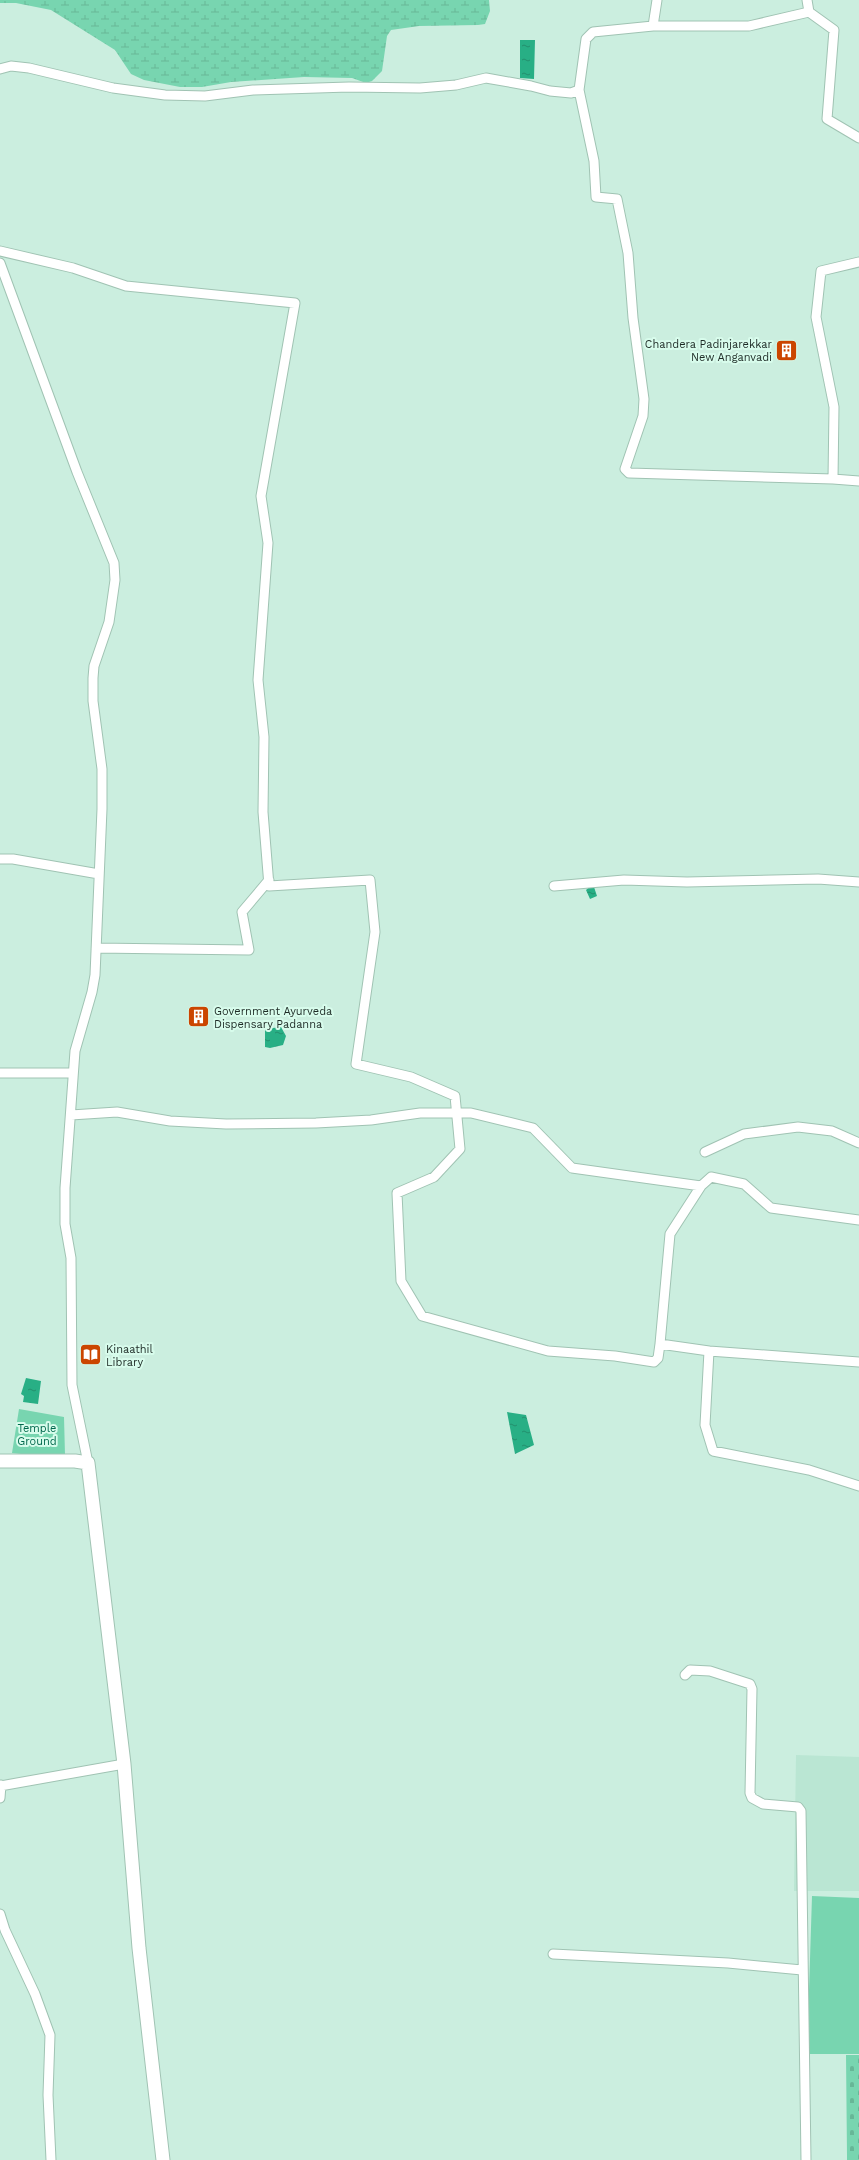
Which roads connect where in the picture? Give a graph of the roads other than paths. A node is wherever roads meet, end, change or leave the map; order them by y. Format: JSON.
{"nodes":[{"id":1,"x":657,"y":0,"type":"edge"},
{"id":2,"x":807,"y":0,"type":"edge"},
{"id":3,"x":809,"y":12,"type":"junction"},
{"id":4,"x":653,"y":26,"type":"junction"},
{"id":5,"x":0,"y":69,"type":"edge"},
{"id":6,"x":579,"y":90,"type":"junction"},
{"id":7,"x":859,"y":138,"type":"edge"},
{"id":8,"x":0,"y":251,"type":"edge"},
{"id":9,"x":859,"y":262,"type":"edge"},
{"id":10,"x":0,"y":264,"type":"edge"},
{"id":11,"x":833,"y":479,"type":"junction"},
{"id":12,"x":859,"y":481,"type":"edge"},
{"id":13,"x":0,"y":859,"type":"edge"},
{"id":14,"x":99,"y":874,"type":"junction"},
{"id":15,"x":269,"y":880,"type":"junction"},
{"id":16,"x":859,"y":882,"type":"edge"},
{"id":17,"x":554,"y":886,"type":"dead end"},
{"id":18,"x":96,"y":948,"type":"junction"},
{"id":19,"x":0,"y":1073,"type":"edge"},
{"id":20,"x":73,"y":1073,"type":"junction"},
{"id":21,"x":456,"y":1113,"type":"junction"},
{"id":22,"x":70,"y":1115,"type":"junction"},
{"id":23,"x":859,"y":1143,"type":"edge"},
{"id":24,"x":705,"y":1152,"type":"dead end"},
{"id":25,"x":701,"y":1186,"type":"junction"},
{"id":26,"x":859,"y":1220,"type":"edge"},
{"id":27,"x":660,"y":1344,"type":"junction"},
{"id":28,"x":709,"y":1351,"type":"junction"},
{"id":29,"x":859,"y":1362,"type":"edge"},
{"id":30,"x":0,"y":1462,"type":"edge"},
{"id":31,"x":88,"y":1464,"type":"junction"},
{"id":32,"x":859,"y":1486,"type":"edge"},
{"id":33,"x":685,"y":1675,"type":"dead end"},
{"id":34,"x":124,"y":1764,"type":"junction"},
{"id":35,"x":0,"y":1786,"type":"edge"},
{"id":36,"x":0,"y":1798,"type":"edge"},
{"id":37,"x":0,"y":1914,"type":"edge"},
{"id":38,"x":552,"y":1954,"type":"dead end"},
{"id":39,"x":802,"y":1970,"type":"junction"},
{"id":40,"x":52,"y":2160,"type":"edge"},
{"id":41,"x":163,"y":2160,"type":"edge"},
{"id":42,"x":806,"y":2160,"type":"edge"}],
"edges":[{"from":1,"to":4,"type":"street"},
{"from":2,"to":3,"type":"street"},
{"from":3,"to":4,"type":"street"},
{"from":3,"to":7,"type":"street"},
{"from":4,"to":6,"type":"street"},
{"from":5,"to":6,"type":"street"},
{"from":6,"to":11,"type":"street"},
{"from":8,"to":15,"type":"street"},
{"from":9,"to":11,"type":"street"},
{"from":10,"to":14,"type":"street"},
{"from":11,"to":12,"type":"street"},
{"from":13,"to":14,"type":"street"},
{"from":14,"to":18,"type":"street"},
{"from":15,"to":18,"type":"street"},
{"from":15,"to":21,"type":"street"},
{"from":16,"to":17,"type":"street"},
{"from":18,"to":20,"type":"street"},
{"from":19,"to":20,"type":"street"},
{"from":20,"to":22,"type":"street"},
{"from":21,"to":22,"type":"street"},
{"from":21,"to":25,"type":"street"},
{"from":21,"to":27,"type":"street"},
{"from":22,"to":31,"type":"street"},
{"from":23,"to":24,"type":"street"},
{"from":25,"to":26,"type":"street"},
{"from":25,"to":27,"type":"street"},
{"from":27,"to":28,"type":"street"},
{"from":28,"to":29,"type":"street"},
{"from":28,"to":32,"type":"street"},
{"from":30,"to":31,"type":"main road"},
{"from":31,"to":34,"type":"main road"},
{"from":33,"to":39,"type":"street"},
{"from":34,"to":35,"type":"street"},
{"from":34,"to":41,"type":"main road"},
{"from":35,"to":36,"type":"street"},
{"from":37,"to":40,"type":"street"},
{"from":38,"to":39,"type":"street"},
{"from":39,"to":42,"type":"street"}]}
